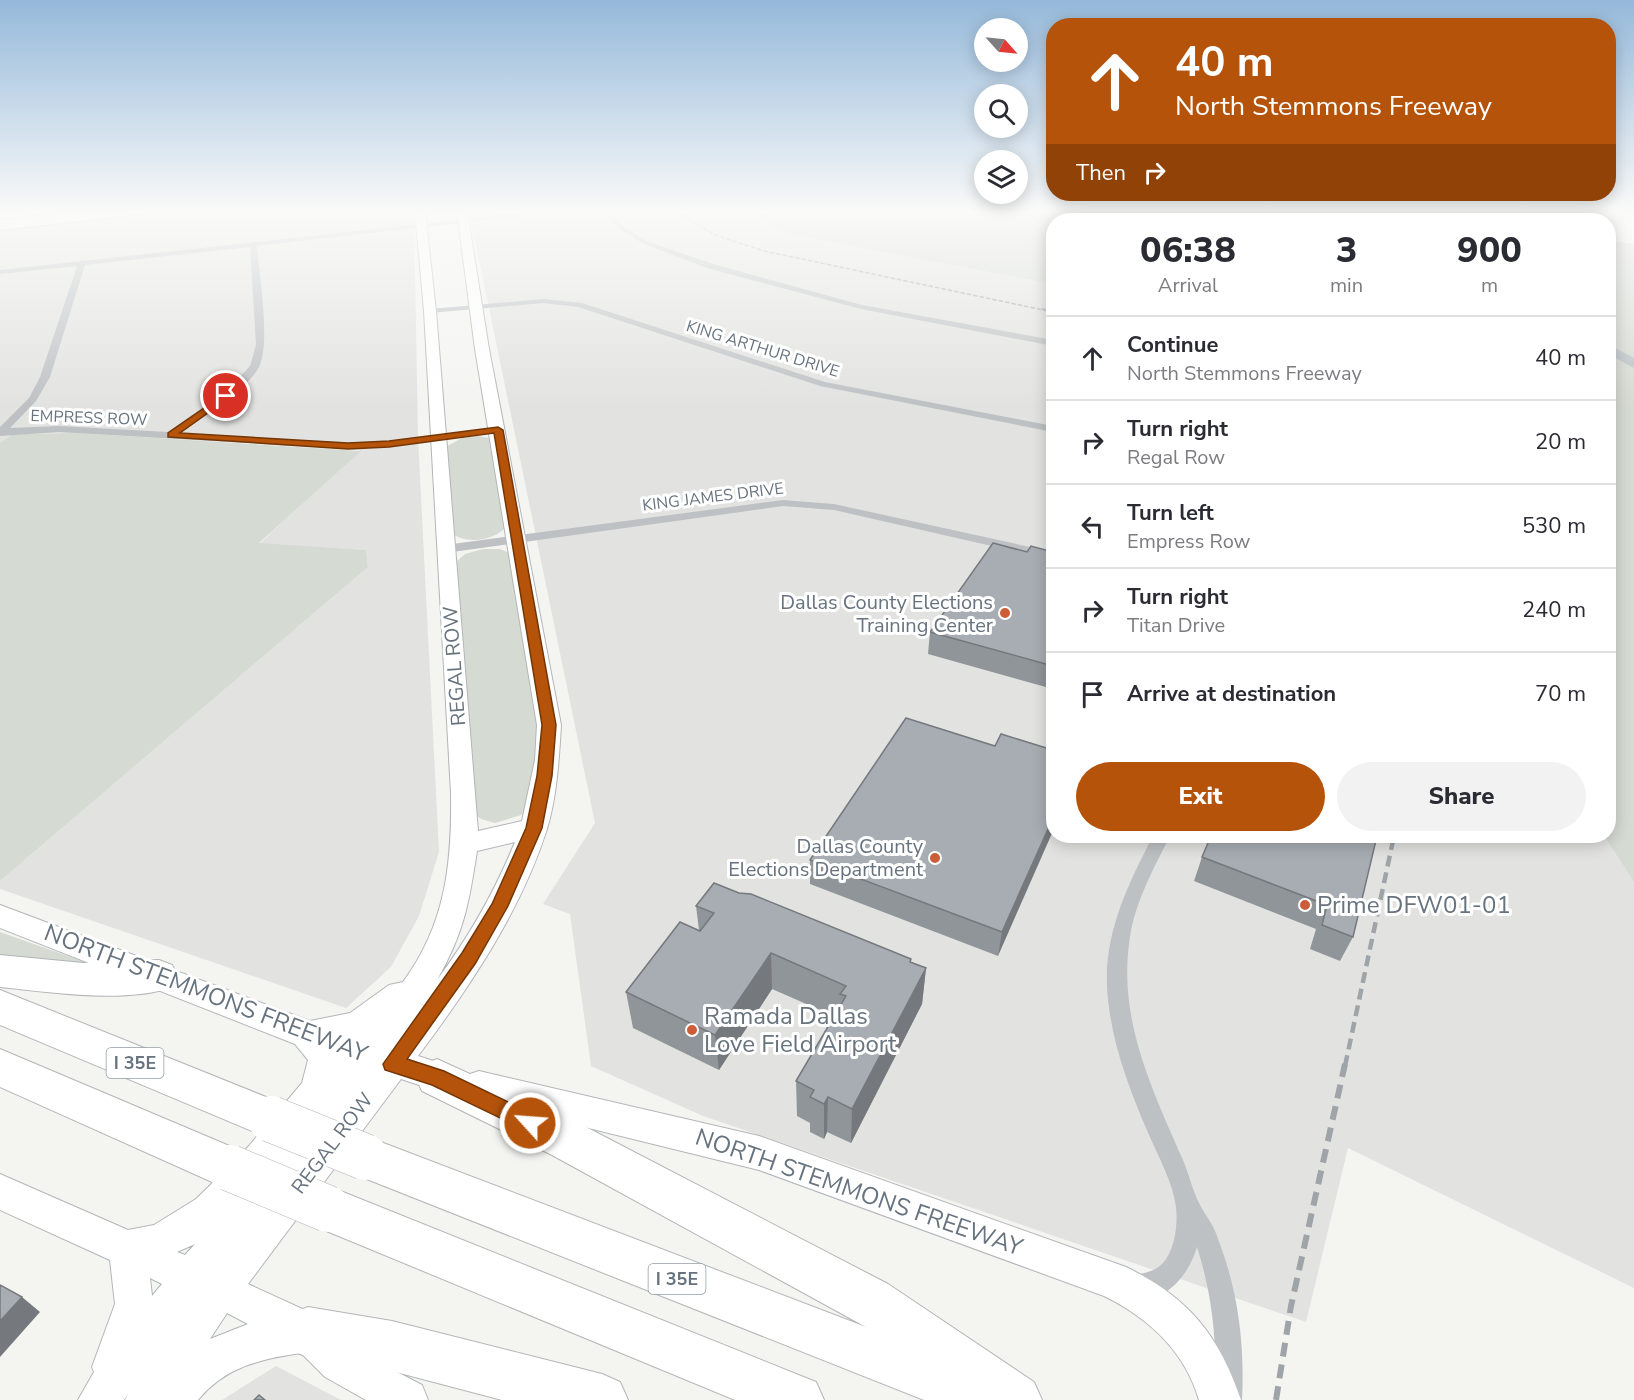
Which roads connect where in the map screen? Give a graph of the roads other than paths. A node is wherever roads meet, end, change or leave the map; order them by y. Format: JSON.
{"nodes":[{"id":1,"x":78,"y":276,"type":"edge"},
{"id":2,"x":255,"y":276,"type":"edge"},
{"id":3,"x":427,"y":276,"type":"edge"},
{"id":4,"x":472,"y":276,"type":"edge"},
{"id":5,"x":747,"y":276,"type":"edge"},
{"id":6,"x":477,"y":306,"type":"junction"},
{"id":7,"x":430,"y":310,"type":"junction"},
{"id":8,"x":1046,"y":342,"type":"edge"},
{"id":9,"x":1046,"y":428,"type":"edge"},
{"id":10,"x":498,"y":430,"type":"junction"},
{"id":11,"x":1,"y":432,"type":"edge"},
{"id":12,"x":171,"y":435,"type":"junction"},
{"id":13,"x":437,"y":438,"type":"junction"},
{"id":14,"x":517,"y":539,"type":"junction"},
{"id":15,"x":445,"y":549,"type":"junction"},
{"id":16,"x":1046,"y":554,"type":"edge"},
{"id":17,"x":534,"y":828,"type":"junction"},
{"id":18,"x":1158,"y":843,"type":"edge"},
{"id":19,"x":465,"y":844,"type":"junction"},
{"id":20,"x":0,"y":916,"type":"edge"},
{"id":21,"x":442,"y":945,"type":"junction"},
{"id":22,"x":0,"y":971,"type":"edge"},
{"id":23,"x":159,"y":976,"type":"junction"},
{"id":24,"x":0,"y":1007,"type":"edge"},
{"id":25,"x":306,"y":1034,"type":"junction"},
{"id":26,"x":399,"y":1065,"type":"junction"},
{"id":27,"x":0,"y":1067,"type":"edge"},
{"id":28,"x":0,"y":1192,"type":"edge"},
{"id":29,"x":1188,"y":1207,"type":"junction"},
{"id":30,"x":127,"y":1249,"type":"junction"},
{"id":31,"x":206,"y":1284,"type":"junction"},
{"id":32,"x":1130,"y":1287,"type":"junction"},
{"id":33,"x":308,"y":1332,"type":"junction"},
{"id":34,"x":100,"y":1397,"type":"edge"},
{"id":35,"x":146,"y":1400,"type":"edge"},
{"id":36,"x":171,"y":1400,"type":"edge"},
{"id":37,"x":407,"y":1400,"type":"edge"},
{"id":38,"x":602,"y":1400,"type":"edge"},
{"id":39,"x":798,"y":1400,"type":"edge"},
{"id":40,"x":990,"y":1400,"type":"edge"},
{"id":41,"x":1016,"y":1400,"type":"edge"},
{"id":42,"x":1220,"y":1400,"type":"edge"},
{"id":43,"x":1228,"y":1400,"type":"edge"}],
"edges":[{"from":1,"to":11,"type":"street"},
{"from":2,"to":12,"type":"street"},
{"from":3,"to":7,"type":"main road","name":"REGAL ROW"},
{"from":4,"to":6,"type":"main road","name":"REGAL ROW"},
{"from":5,"to":8,"type":"street"},
{"from":6,"to":7,"type":"street","name":"KING ARTHUR DRIVE"},
{"from":6,"to":9,"type":"street","name":"KING ARTHUR DRIVE"},
{"from":6,"to":10,"type":"main road","name":"REGAL ROW"},
{"from":7,"to":13,"type":"main road","name":"REGAL ROW"},
{"from":10,"to":13,"type":"street","name":"EMPRESS ROW"},
{"from":10,"to":14,"type":"main road","name":"REGAL ROW"},
{"from":11,"to":12,"type":"street","name":"EMPRESS ROW"},
{"from":12,"to":13,"type":"street","name":"EMPRESS ROW"},
{"from":13,"to":15,"type":"main road","name":"REGAL ROW"},
{"from":14,"to":15,"type":"street","name":"KING JAMES DRIVE"},
{"from":14,"to":16,"type":"street","name":"KING JAMES DRIVE"},
{"from":14,"to":17,"type":"main road","name":"REGAL ROW"},
{"from":15,"to":19,"type":"main road","name":"REGAL ROW"},
{"from":17,"to":19,"type":"main road"},
{"from":17,"to":26,"type":"main road","name":"REGAL ROW"},
{"from":18,"to":29,"type":"street"},
{"from":19,"to":21,"type":"main road","name":"REGAL ROW"},
{"from":20,"to":23,"type":"main road","name":"NORTH STEMMONS FREEWAY"},
{"from":21,"to":25,"type":"main road"},
{"from":21,"to":26,"type":"main road","name":"REGAL ROW"},
{"from":22,"to":23,"type":"highway"},
{"from":23,"to":25,"type":"main road","name":"NORTH STEMMONS FREEWAY"},
{"from":24,"to":40,"type":"highway","number":"I 35E","bridge":true},
{"from":25,"to":26,"type":"main road","name":"NORTH STEMMONS FREEWAY"},
{"from":25,"to":30,"type":"main road"},
{"from":26,"to":31,"type":"main road","name":"REGAL ROW"},
{"from":26,"to":32,"type":"main road","name":"NORTH STEMMONS FREEWAY"},
{"from":26,"to":41,"type":"highway"},
{"from":27,"to":39,"type":"highway","bridge":true},
{"from":28,"to":30,"type":"main road"},
{"from":29,"to":32,"type":"street"},
{"from":29,"to":43,"type":"street"},
{"from":30,"to":31,"type":"main road"},
{"from":30,"to":34,"type":"main road"},
{"from":31,"to":33,"type":"main road"},
{"from":31,"to":34,"type":"main road","name":"REGAL ROW"},
{"from":31,"to":35,"type":"main road","name":"REGAL ROW"},
{"from":32,"to":42,"type":"main road","name":"NORTH STEMMONS FREEWAY"},
{"from":33,"to":36,"type":"main road"},
{"from":33,"to":37,"type":"main road"},
{"from":33,"to":38,"type":"highway"}]}
